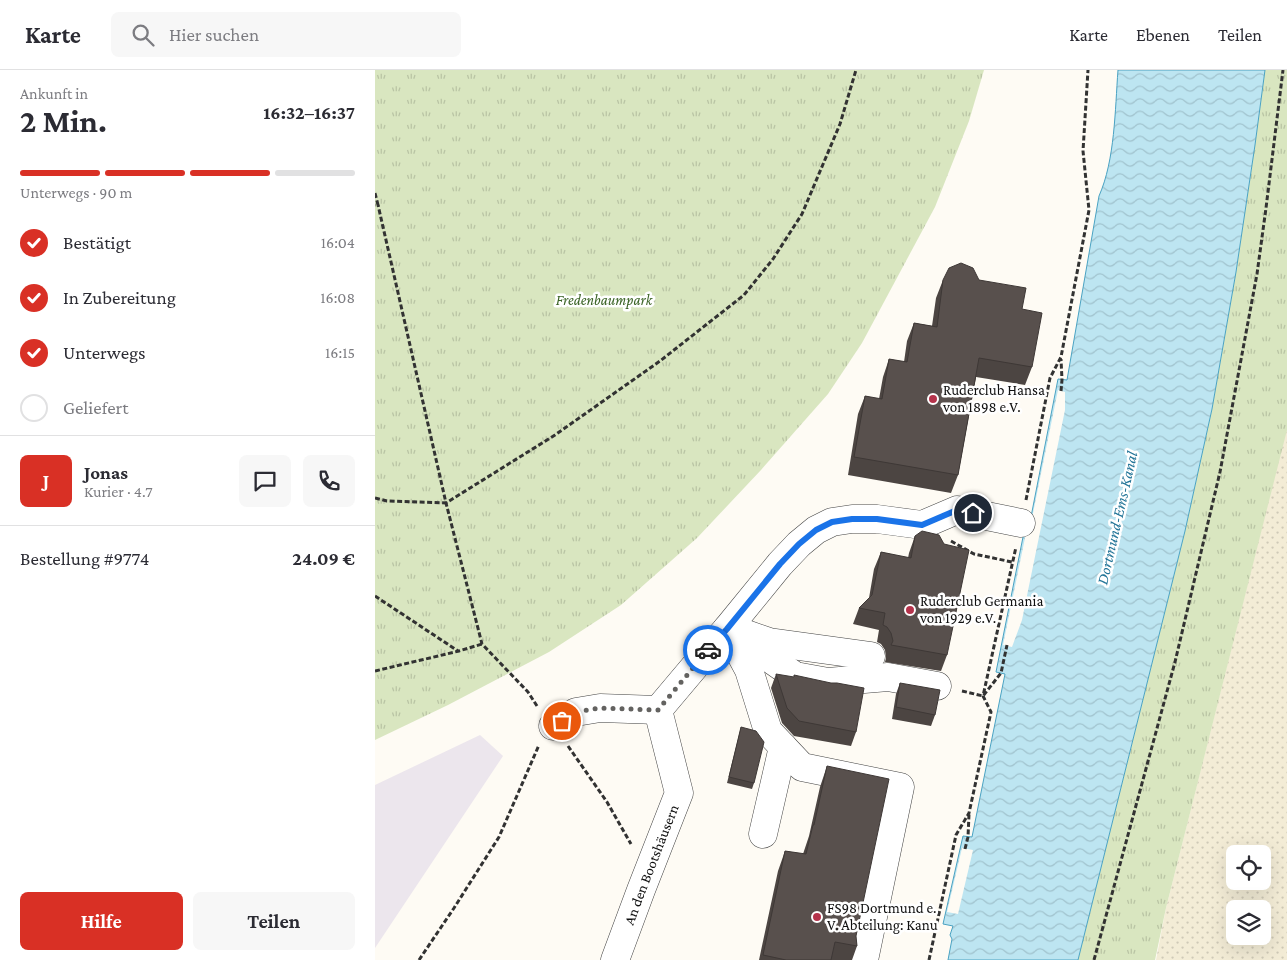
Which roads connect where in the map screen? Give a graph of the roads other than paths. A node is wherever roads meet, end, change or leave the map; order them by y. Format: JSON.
{"nodes":[{"id":1,"x":1021,"y":523,"type":"road end"},
{"id":2,"x":727,"y":629,"type":"junction"},
{"id":3,"x":871,"y":656,"type":"dead end"},
{"id":4,"x":937,"y":686,"type":"dead end"},
{"id":5,"x":658,"y":710,"type":"junction"},
{"id":6,"x":553,"y":726,"type":"road end"},
{"id":7,"x":783,"y":747,"type":"junction"},
{"id":8,"x":763,"y":834,"type":"dead end"},
{"id":9,"x":615,"y":960,"type":"edge"},
{"id":10,"x":864,"y":960,"type":"edge"}],
"edges":[{"from":1,"to":2,"type":"lane"},
{"from":2,"to":3,"type":"lane"},
{"from":2,"to":4,"type":"lane"},
{"from":2,"to":5,"type":"lane"},
{"from":2,"to":7,"type":"lane"},
{"from":5,"to":6,"type":"lane"},
{"from":5,"to":9,"type":"lane","name":"An den Bootshäusern"},
{"from":7,"to":8,"type":"lane"},
{"from":7,"to":10,"type":"lane"}]}
